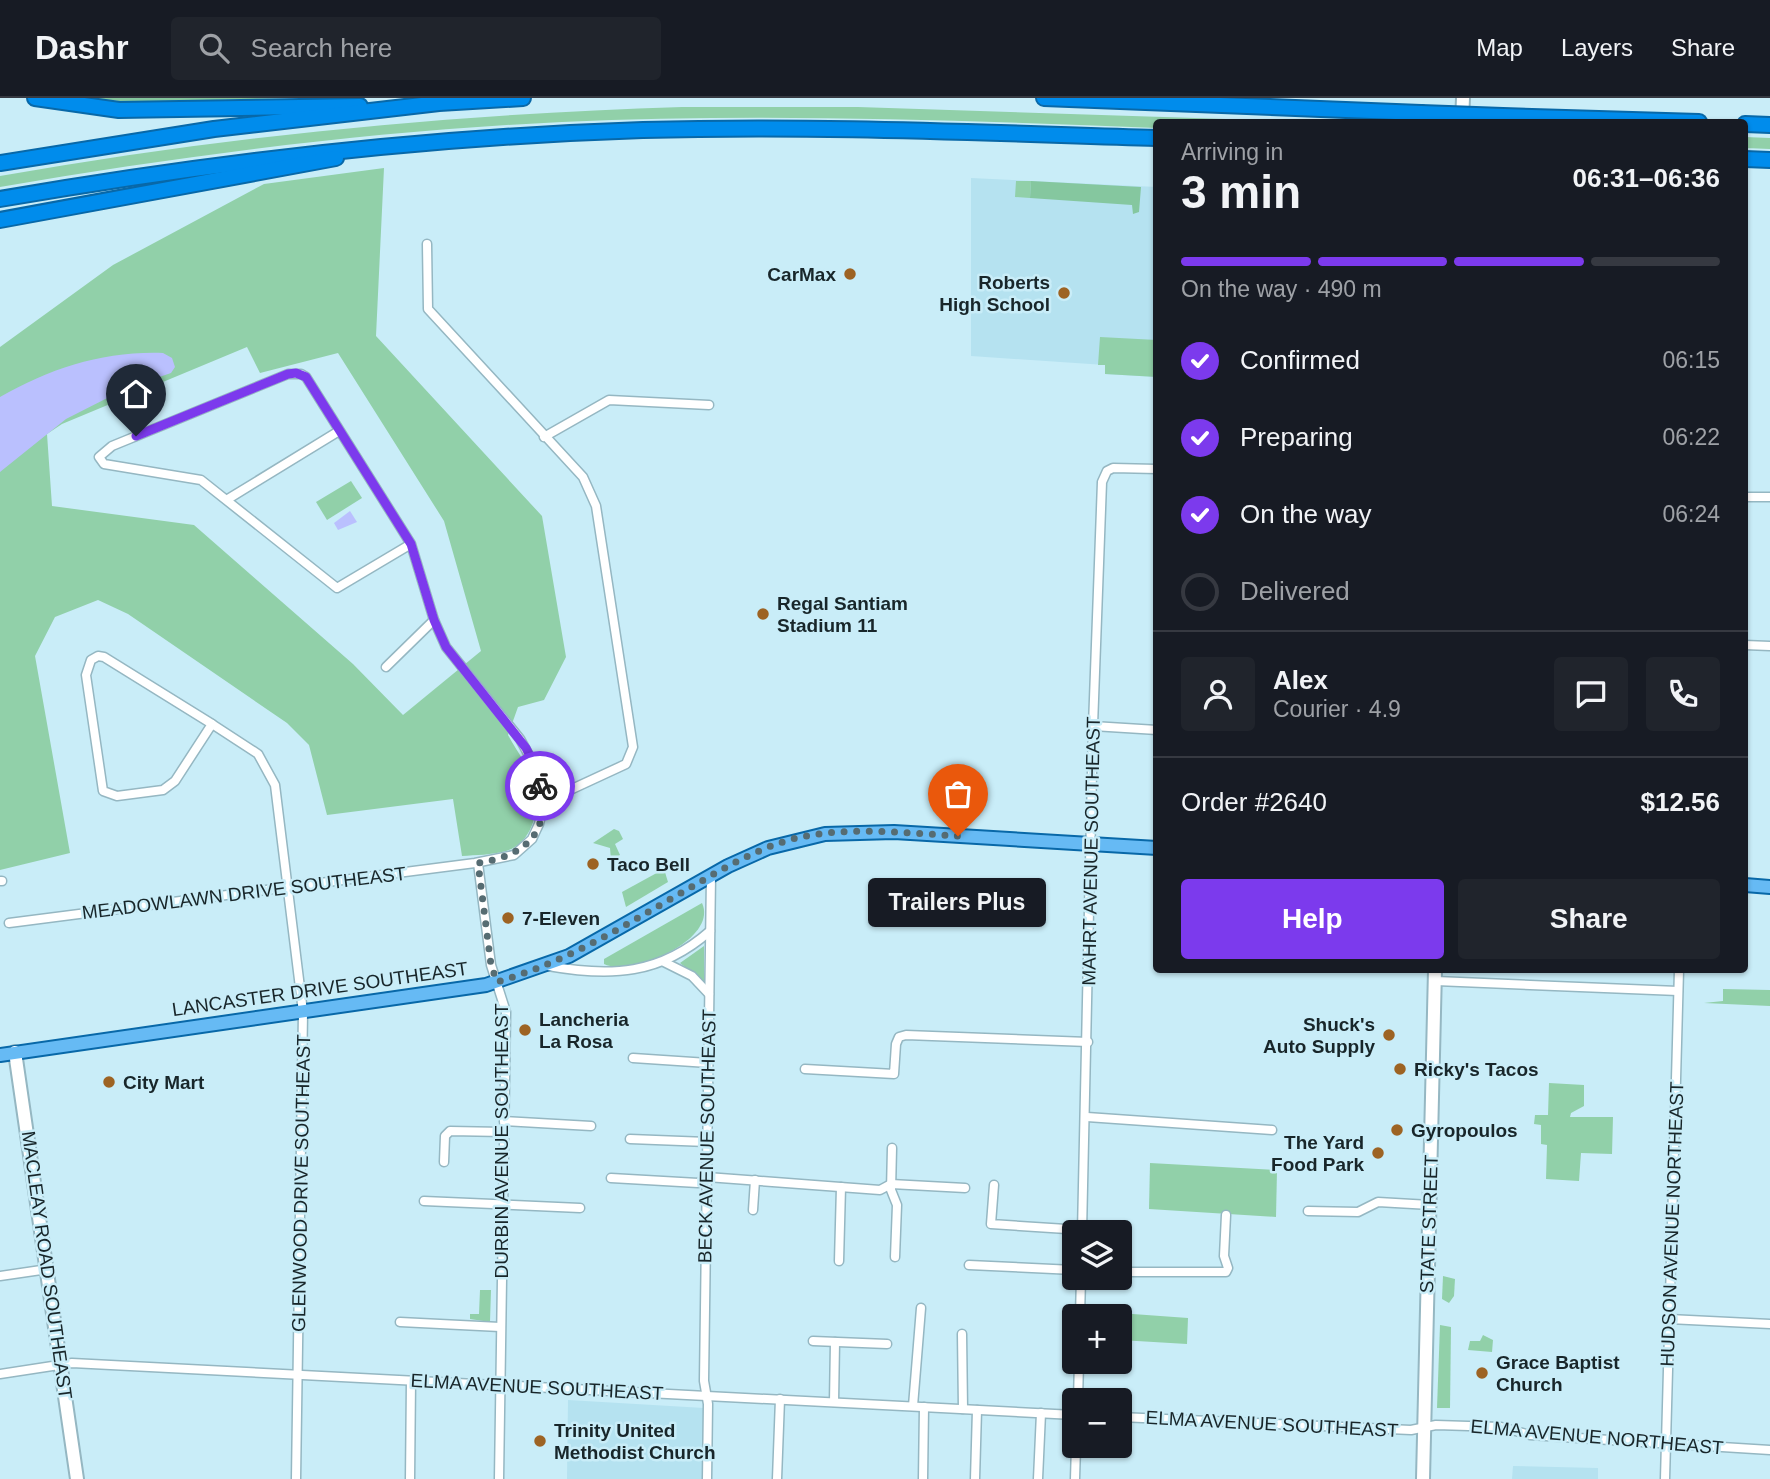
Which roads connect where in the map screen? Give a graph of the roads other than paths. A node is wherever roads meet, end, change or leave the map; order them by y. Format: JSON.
{"nodes":[{"id":1,"x":35,"y":98,"type":"edge"},
{"id":2,"x":523,"y":98,"type":"edge"},
{"id":3,"x":1044,"y":98,"type":"edge"},
{"id":4,"x":1463,"y":98,"type":"edge"},
{"id":5,"x":439,"y":103,"type":"junction"},
{"id":6,"x":1462,"y":119,"type":"edge"},
{"id":7,"x":1601,"y":119,"type":"edge"},
{"id":8,"x":1748,"y":124,"type":"edge"},
{"id":9,"x":1770,"y":125,"type":"edge"},
{"id":10,"x":1153,"y":138,"type":"edge"},
{"id":11,"x":362,"y":150,"type":"junction"},
{"id":12,"x":1748,"y":159,"type":"edge"},
{"id":13,"x":1770,"y":160,"type":"edge"},
{"id":14,"x":0,"y":163,"type":"edge"},
{"id":15,"x":0,"y":199,"type":"edge"},
{"id":16,"x":0,"y":220,"type":"edge"},
{"id":17,"x":428,"y":244,"type":"dead end"},
{"id":18,"x":709,"y":405,"type":"dead end"},
{"id":19,"x":339,"y":431,"type":"junction"},
{"id":20,"x":544,"y":436,"type":"junction"},
{"id":21,"x":1153,"y":469,"type":"edge"},
{"id":22,"x":1748,"y":497,"type":"edge"},
{"id":23,"x":1770,"y":497,"type":"edge"},
{"id":24,"x":228,"y":499,"type":"junction"},
{"id":25,"x":411,"y":544,"type":"junction"},
{"id":26,"x":434,"y":620,"type":"junction"},
{"id":27,"x":1748,"y":645,"type":"edge"},
{"id":28,"x":1770,"y":646,"type":"edge"},
{"id":29,"x":386,"y":667,"type":"dead end"},
{"id":30,"x":212,"y":724,"type":"junction"},
{"id":31,"x":1093,"y":726,"type":"junction"},
{"id":32,"x":1153,"y":730,"type":"edge"},
{"id":33,"x":544,"y":803,"type":"junction"},
{"id":34,"x":1093,"y":844,"type":"junction"},
{"id":35,"x":1153,"y":848,"type":"edge"},
{"id":36,"x":478,"y":863,"type":"junction"},
{"id":37,"x":711,"y":876,"type":"junction"},
{"id":38,"x":1748,"y":885,"type":"edge"},
{"id":39,"x":289,"y":887,"type":"junction"},
{"id":40,"x":1770,"y":887,"type":"edge"},
{"id":41,"x":9,"y":923,"type":"dead end"},
{"id":42,"x":710,"y":931,"type":"junction"},
{"id":43,"x":664,"y":962,"type":"junction"},
{"id":44,"x":548,"y":966,"type":"junction"},
{"id":45,"x":1679,"y":973,"type":"edge"},
{"id":46,"x":1436,"y":975,"type":"edge"},
{"id":47,"x":497,"y":982,"type":"junction"},
{"id":48,"x":1678,"y":991,"type":"junction"},
{"id":49,"x":709,"y":994,"type":"junction"},
{"id":50,"x":303,"y":1012,"type":"junction"},
{"id":51,"x":1088,"y":1042,"type":"junction"},
{"id":52,"x":15,"y":1052,"type":"junction"},
{"id":53,"x":0,"y":1055,"type":"edge"},
{"id":54,"x":633,"y":1058,"type":"dead end"},
{"id":55,"x":708,"y":1063,"type":"junction"},
{"id":56,"x":805,"y":1069,"type":"dead end"},
{"id":57,"x":1087,"y":1117,"type":"junction"},
{"id":58,"x":504,"y":1121,"type":"junction"},
{"id":59,"x":592,"y":1126,"type":"dead end"},
{"id":60,"x":1272,"y":1130,"type":"dead end"},
{"id":61,"x":504,"y":1132,"type":"junction"},
{"id":62,"x":630,"y":1139,"type":"dead end"},
{"id":63,"x":707,"y":1142,"type":"junction"},
{"id":64,"x":892,"y":1148,"type":"dead end"},
{"id":65,"x":444,"y":1162,"type":"dead end"},
{"id":66,"x":707,"y":1177,"type":"junction"},
{"id":67,"x":611,"y":1178,"type":"dead end"},
{"id":68,"x":755,"y":1180,"type":"junction"},
{"id":69,"x":891,"y":1184,"type":"junction"},
{"id":70,"x":994,"y":1185,"type":"dead end"},
{"id":71,"x":841,"y":1188,"type":"junction"},
{"id":72,"x":965,"y":1188,"type":"dead end"},
{"id":73,"x":424,"y":1201,"type":"dead end"},
{"id":74,"x":503,"y":1205,"type":"junction"},
{"id":75,"x":1430,"y":1205,"type":"junction"},
{"id":76,"x":580,"y":1208,"type":"dead end"},
{"id":77,"x":753,"y":1210,"type":"dead end"},
{"id":78,"x":1308,"y":1211,"type":"dead end"},
{"id":79,"x":1226,"y":1216,"type":"dead end"},
{"id":80,"x":1082,"y":1220,"type":"edge"},
{"id":81,"x":1062,"y":1229,"type":"edge"},
{"id":82,"x":895,"y":1257,"type":"dead end"},
{"id":83,"x":838,"y":1261,"type":"dead end"},
{"id":84,"x":969,"y":1265,"type":"dead end"},
{"id":85,"x":48,"y":1269,"type":"junction"},
{"id":86,"x":1062,"y":1269,"type":"edge"},
{"id":87,"x":1132,"y":1272,"type":"edge"},
{"id":88,"x":0,"y":1276,"type":"edge"},
{"id":89,"x":921,"y":1308,"type":"dead end"},
{"id":90,"x":1669,"y":1319,"type":"junction"},
{"id":91,"x":400,"y":1322,"type":"dead end"},
{"id":92,"x":1770,"y":1324,"type":"edge"},
{"id":93,"x":500,"y":1327,"type":"junction"},
{"id":94,"x":962,"y":1334,"type":"dead end"},
{"id":95,"x":813,"y":1341,"type":"dead end"},
{"id":96,"x":835,"y":1342,"type":"junction"},
{"id":97,"x":887,"y":1344,"type":"dead end"},
{"id":98,"x":61,"y":1364,"type":"junction"},
{"id":99,"x":0,"y":1374,"type":"edge"},
{"id":100,"x":298,"y":1375,"type":"junction"},
{"id":101,"x":411,"y":1381,"type":"junction"},
{"id":102,"x":500,"y":1385,"type":"junction"},
{"id":103,"x":706,"y":1395,"type":"junction"},
{"id":104,"x":780,"y":1399,"type":"junction"},
{"id":105,"x":834,"y":1402,"type":"junction"},
{"id":106,"x":913,"y":1406,"type":"junction"},
{"id":107,"x":924,"y":1407,"type":"junction"},
{"id":108,"x":963,"y":1409,"type":"junction"},
{"id":109,"x":977,"y":1409,"type":"junction"},
{"id":110,"x":1041,"y":1413,"type":"junction"},
{"id":111,"x":1062,"y":1414,"type":"edge"},
{"id":112,"x":1132,"y":1418,"type":"edge"},
{"id":113,"x":1424,"y":1428,"type":"junction"},
{"id":114,"x":1665,"y":1444,"type":"junction"},
{"id":115,"x":1770,"y":1450,"type":"edge"},
{"id":116,"x":1076,"y":1458,"type":"edge"},
{"id":117,"x":77,"y":1479,"type":"edge"},
{"id":118,"x":296,"y":1479,"type":"edge"},
{"id":119,"x":410,"y":1479,"type":"edge"},
{"id":120,"x":499,"y":1479,"type":"edge"},
{"id":121,"x":707,"y":1479,"type":"edge"},
{"id":122,"x":777,"y":1479,"type":"edge"},
{"id":123,"x":923,"y":1479,"type":"edge"},
{"id":124,"x":975,"y":1479,"type":"edge"},
{"id":125,"x":1038,"y":1479,"type":"edge"},
{"id":126,"x":1075,"y":1479,"type":"edge"},
{"id":127,"x":1423,"y":1479,"type":"edge"},
{"id":128,"x":1665,"y":1479,"type":"edge"}],
"edges":[{"from":1,"to":5,"type":"highway"},
{"from":2,"to":5,"type":"highway"},
{"from":3,"to":7,"type":"highway","bridge":true},
{"from":4,"to":6,"type":"main road"},
{"from":5,"to":14,"type":"highway"},
{"from":8,"to":9,"type":"highway"},
{"from":10,"to":11,"type":"highway"},
{"from":11,"to":15,"type":"highway"},
{"from":11,"to":16,"type":"highway"},
{"from":12,"to":13,"type":"highway"},
{"from":17,"to":20,"type":"street"},
{"from":18,"to":20,"type":"street"},
{"from":19,"to":24,"type":"street"},
{"from":19,"to":24,"type":"street"},
{"from":19,"to":25,"type":"street"},
{"from":20,"to":33,"type":"street"},
{"from":21,"to":31,"type":"street","name":"MAHRT AVENUE SOUTHEAST"},
{"from":22,"to":23,"type":"street"},
{"from":24,"to":25,"type":"street"},
{"from":25,"to":26,"type":"street"},
{"from":26,"to":29,"type":"street"},
{"from":26,"to":33,"type":"street"},
{"from":27,"to":28,"type":"street"},
{"from":30,"to":30,"type":"street","name":"GLENWOOD DRIVE SOUTHEAST"},
{"from":30,"to":39,"type":"street","name":"GLENWOOD DRIVE SOUTHEAST"},
{"from":31,"to":32,"type":"street"},
{"from":31,"to":34,"type":"street","name":"MAHRT AVENUE SOUTHEAST"},
{"from":33,"to":36,"type":"street"},
{"from":34,"to":35,"type":"main road","name":"LANCASTER DRIVE SOUTHEAST"},
{"from":34,"to":37,"type":"main road","name":"LANCASTER DRIVE SOUTHEAST"},
{"from":34,"to":51,"type":"street","name":"MAHRT AVENUE SOUTHEAST"},
{"from":36,"to":39,"type":"street","name":"MEADOWLAWN DRIVE SOUTHEAST"},
{"from":36,"to":47,"type":"street","name":"DURBIN AVENUE SOUTHEAST"},
{"from":37,"to":42,"type":"street","name":"BECK AVENUE SOUTHEAST"},
{"from":37,"to":44,"type":"main road","name":"LANCASTER DRIVE SOUTHEAST"},
{"from":38,"to":40,"type":"main road"},
{"from":39,"to":41,"type":"street","name":"MEADOWLAWN DRIVE SOUTHEAST"},
{"from":39,"to":50,"type":"street","name":"GLENWOOD DRIVE SOUTHEAST"},
{"from":42,"to":43,"type":"street"},
{"from":42,"to":49,"type":"street","name":"BECK AVENUE SOUTHEAST"},
{"from":43,"to":44,"type":"street"},
{"from":43,"to":49,"type":"street"},
{"from":44,"to":47,"type":"main road","name":"LANCASTER DRIVE SOUTHEAST"},
{"from":45,"to":48,"type":"street","name":"HUDSON AVENUE NORTHEAST"},
{"from":46,"to":48,"type":"street"},
{"from":46,"to":75,"type":"main road","name":"STATE STREET"},
{"from":47,"to":50,"type":"main road","name":"LANCASTER DRIVE SOUTHEAST"},
{"from":47,"to":58,"type":"street","name":"DURBIN AVENUE SOUTHEAST"},
{"from":48,"to":90,"type":"street","name":"HUDSON AVENUE NORTHEAST"},
{"from":49,"to":55,"type":"street","name":"BECK AVENUE SOUTHEAST"},
{"from":50,"to":52,"type":"main road","name":"LANCASTER DRIVE SOUTHEAST"},
{"from":50,"to":100,"type":"street","name":"GLENWOOD DRIVE SOUTHEAST"},
{"from":51,"to":56,"type":"street"},
{"from":51,"to":57,"type":"street","name":"MAHRT AVENUE SOUTHEAST"},
{"from":52,"to":53,"type":"main road","name":"LANCASTER DRIVE SOUTHEAST"},
{"from":52,"to":85,"type":"main road","name":"MACLEAY ROAD SOUTHEAST"},
{"from":54,"to":55,"type":"street"},
{"from":55,"to":63,"type":"street","name":"BECK AVENUE SOUTHEAST"},
{"from":57,"to":60,"type":"street"},
{"from":57,"to":80,"type":"street","name":"MAHRT AVENUE SOUTHEAST"},
{"from":58,"to":59,"type":"street"},
{"from":58,"to":61,"type":"street","name":"DURBIN AVENUE SOUTHEAST"},
{"from":61,"to":65,"type":"street"},
{"from":61,"to":74,"type":"street","name":"DURBIN AVENUE SOUTHEAST"},
{"from":62,"to":63,"type":"street"},
{"from":63,"to":66,"type":"street","name":"BECK AVENUE SOUTHEAST"},
{"from":64,"to":69,"type":"street"},
{"from":66,"to":67,"type":"street"},
{"from":66,"to":68,"type":"street"},
{"from":66,"to":103,"type":"street","name":"BECK AVENUE SOUTHEAST"},
{"from":68,"to":71,"type":"street"},
{"from":68,"to":77,"type":"street"},
{"from":69,"to":71,"type":"street"},
{"from":69,"to":72,"type":"street"},
{"from":69,"to":82,"type":"street"},
{"from":70,"to":81,"type":"street"},
{"from":71,"to":83,"type":"street"},
{"from":73,"to":74,"type":"street"},
{"from":74,"to":76,"type":"street"},
{"from":74,"to":93,"type":"street","name":"DURBIN AVENUE SOUTHEAST"},
{"from":75,"to":78,"type":"street"},
{"from":75,"to":113,"type":"main road","name":"STATE STREET"},
{"from":79,"to":87,"type":"street"},
{"from":84,"to":86,"type":"street"},
{"from":85,"to":88,"type":"street"},
{"from":85,"to":98,"type":"main road","name":"MACLEAY ROAD SOUTHEAST"},
{"from":89,"to":106,"type":"street"},
{"from":90,"to":92,"type":"street"},
{"from":90,"to":114,"type":"street","name":"HUDSON AVENUE NORTHEAST"},
{"from":91,"to":93,"type":"street"},
{"from":93,"to":102,"type":"street","name":"DURBIN AVENUE SOUTHEAST"},
{"from":94,"to":108,"type":"street"},
{"from":95,"to":96,"type":"street"},
{"from":96,"to":97,"type":"street"},
{"from":96,"to":105,"type":"street"},
{"from":98,"to":99,"type":"street","name":"ELMA AVENUE SOUTHEAST"},
{"from":98,"to":100,"type":"street","name":"ELMA AVENUE SOUTHEAST"},
{"from":98,"to":117,"type":"main road","name":"MACLEAY ROAD SOUTHEAST"},
{"from":100,"to":101,"type":"street","name":"ELMA AVENUE SOUTHEAST"},
{"from":100,"to":118,"type":"street","name":"GLENWOOD DRIVE SOUTHEAST"},
{"from":101,"to":102,"type":"street","name":"ELMA AVENUE SOUTHEAST"},
{"from":101,"to":119,"type":"street"},
{"from":102,"to":103,"type":"street","name":"ELMA AVENUE SOUTHEAST"},
{"from":102,"to":120,"type":"street","name":"DURBIN AVENUE SOUTHEAST"},
{"from":103,"to":104,"type":"street","name":"ELMA AVENUE SOUTHEAST"},
{"from":103,"to":121,"type":"street","name":"BECK AVENUE SOUTHEAST"},
{"from":104,"to":105,"type":"street","name":"ELMA AVENUE SOUTHEAST"},
{"from":104,"to":122,"type":"street"},
{"from":105,"to":106,"type":"street","name":"ELMA AVENUE SOUTHEAST"},
{"from":106,"to":107,"type":"street","name":"ELMA AVENUE SOUTHEAST"},
{"from":107,"to":108,"type":"street","name":"ELMA AVENUE SOUTHEAST"},
{"from":107,"to":123,"type":"street"},
{"from":108,"to":109,"type":"street","name":"ELMA AVENUE SOUTHEAST"},
{"from":109,"to":110,"type":"street","name":"ELMA AVENUE SOUTHEAST"},
{"from":109,"to":124,"type":"street"},
{"from":110,"to":111,"type":"street","name":"ELMA AVENUE SOUTHEAST"},
{"from":110,"to":125,"type":"street"},
{"from":112,"to":113,"type":"street","name":"ELMA AVENUE SOUTHEAST"},
{"from":113,"to":114,"type":"street","name":"ELMA AVENUE NORTHEAST"},
{"from":113,"to":127,"type":"main road","name":"STATE STREET"},
{"from":114,"to":115,"type":"street","name":"ELMA AVENUE NORTHEAST"},
{"from":114,"to":128,"type":"street","name":"HUDSON AVENUE NORTHEAST"},
{"from":116,"to":126,"type":"street"}]}
